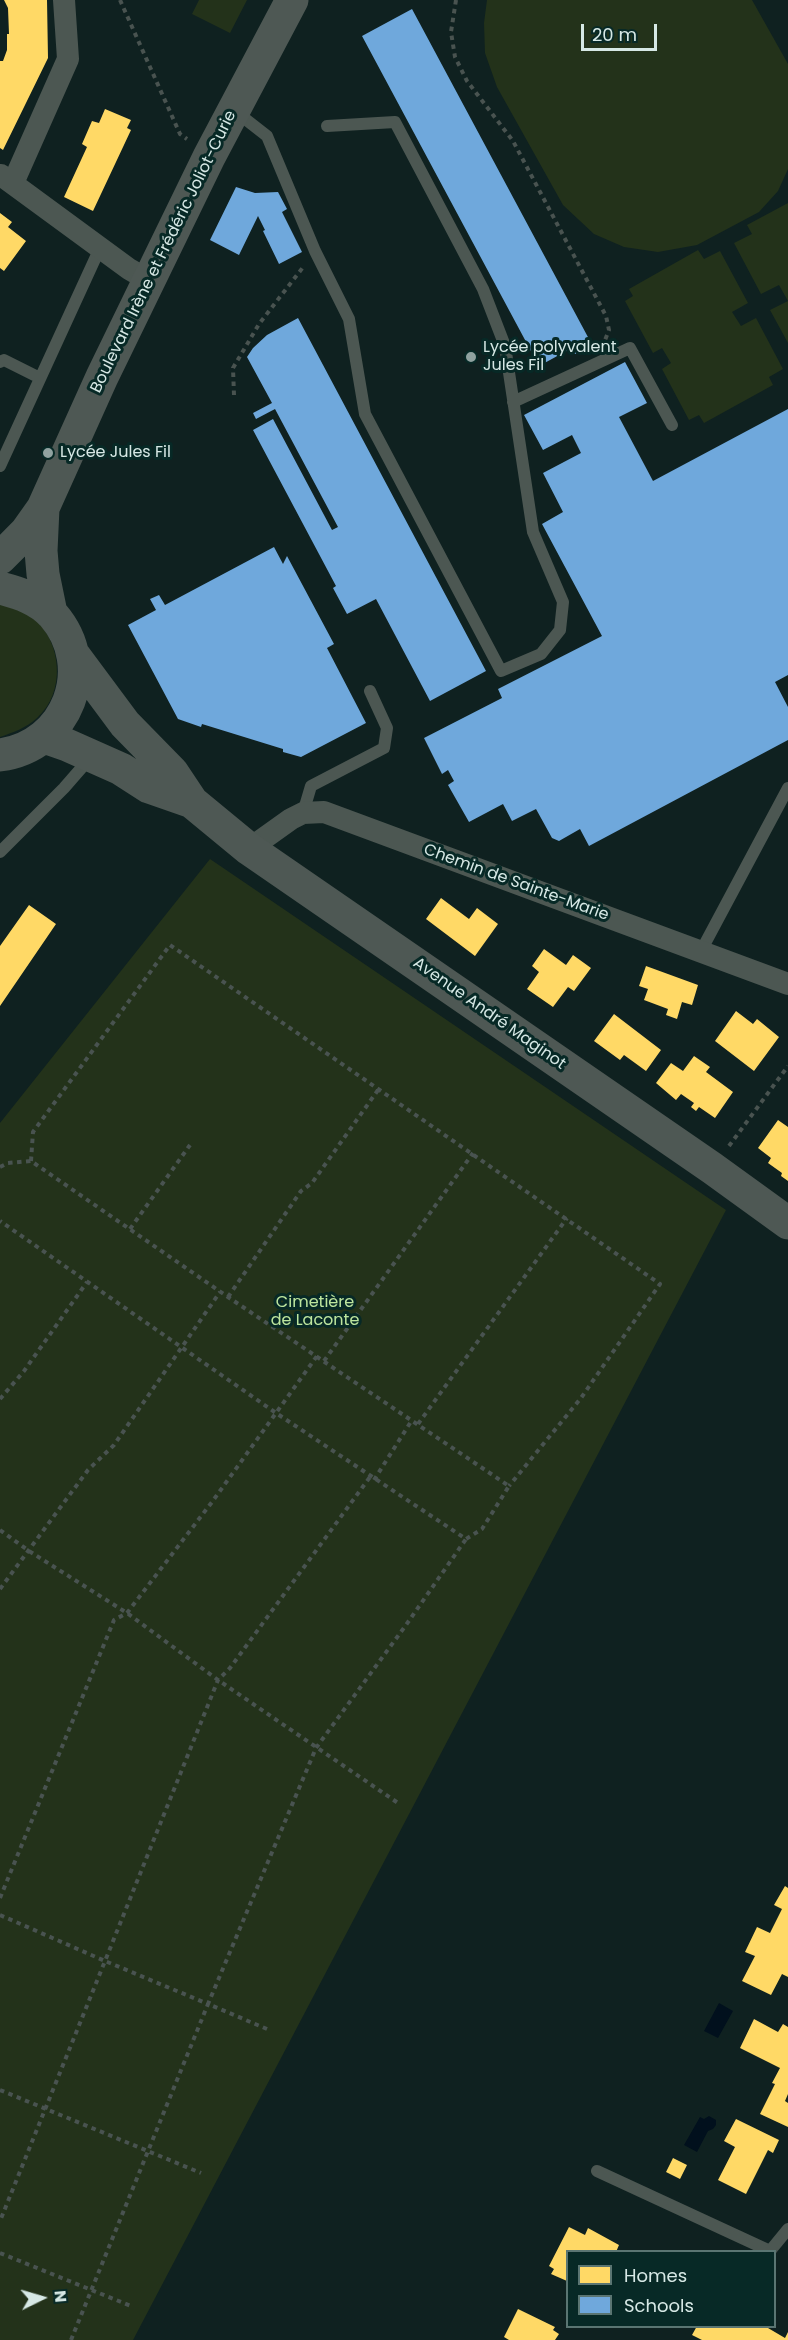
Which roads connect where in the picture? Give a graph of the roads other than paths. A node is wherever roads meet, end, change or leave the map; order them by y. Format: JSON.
{"nodes":[{"id":1,"x":64,"y":0,"type":"edge"},
{"id":2,"x":292,"y":0,"type":"edge"},
{"id":3,"x":234,"y":111,"type":"junction"},
{"id":4,"x":327,"y":126,"type":"dead end"},
{"id":5,"x":6,"y":178,"type":"edge"},
{"id":6,"x":100,"y":248,"type":"junction"},
{"id":7,"x":150,"y":280,"type":"junction"},
{"id":8,"x":0,"y":362,"type":"edge"},
{"id":9,"x":40,"y":378,"type":"junction"},
{"id":10,"x":513,"y":402,"type":"junction"},
{"id":11,"x":672,"y":425,"type":"dead end"},
{"id":12,"x":0,"y":466,"type":"edge"},
{"id":13,"x":43,"y":508,"type":"junction"},
{"id":14,"x":0,"y":558,"type":"edge"},
{"id":15,"x":0,"y":588,"type":"edge"},
{"id":16,"x":51,"y":613,"type":"junction"},
{"id":17,"x":73,"y":654,"type":"junction"},
{"id":18,"x":370,"y":691,"type":"dead end"},
{"id":19,"x":44,"y":737,"type":"junction"},
{"id":20,"x":0,"y":755,"type":"edge"},
{"id":21,"x":92,"y":756,"type":"junction"},
{"id":22,"x":788,"y":788,"type":"edge"},
{"id":23,"x":192,"y":802,"type":"junction"},
{"id":24,"x":303,"y":813,"type":"junction"},
{"id":25,"x":249,"y":849,"type":"junction"},
{"id":26,"x":0,"y":852,"type":"edge"},
{"id":27,"x":701,"y":951,"type":"junction"},
{"id":28,"x":788,"y":984,"type":"edge"},
{"id":29,"x":788,"y":1223,"type":"edge"},
{"id":30,"x":597,"y":2171,"type":"dead end"},
{"id":31,"x":788,"y":2229,"type":"edge"}],
"edges":[{"from":1,"to":5,"type":"street"},
{"from":2,"to":3,"type":"street","name":"Boulevard Irène et Frédéric Joliot-Curie"},
{"from":3,"to":7,"type":"street","name":"Boulevard Irène et Frédéric Joliot-Curie"},
{"from":3,"to":10,"type":"lane"},
{"from":4,"to":10,"type":"lane"},
{"from":5,"to":6,"type":"street"},
{"from":6,"to":7,"type":"street"},
{"from":6,"to":9,"type":"lane"},
{"from":7,"to":13,"type":"street","name":"Boulevard Irène et Frédéric Joliot-Curie"},
{"from":8,"to":9,"type":"lane"},
{"from":9,"to":12,"type":"lane"},
{"from":10,"to":11,"type":"lane"},
{"from":13,"to":14,"type":"street","name":"Boulevard Irène et Frédéric Joliot-Curie"},
{"from":13,"to":16,"type":"street","name":"Boulevard Irène et Frédéric Joliot-Curie"},
{"from":15,"to":16,"type":"street"},
{"from":16,"to":17,"type":"street"},
{"from":17,"to":19,"type":"street"},
{"from":17,"to":23,"type":"street","name":"Avenue André Maginot"},
{"from":18,"to":24,"type":"lane"},
{"from":19,"to":20,"type":"street"},
{"from":19,"to":21,"type":"street","name":"Avenue André Maginot"},
{"from":21,"to":23,"type":"street","name":"Avenue André Maginot"},
{"from":21,"to":26,"type":"lane"},
{"from":22,"to":27,"type":"lane"},
{"from":23,"to":25,"type":"street","name":"Avenue André Maginot"},
{"from":24,"to":25,"type":"street"},
{"from":24,"to":27,"type":"street","name":"Chemin de Sainte-Marie"},
{"from":25,"to":29,"type":"street","name":"Avenue André Maginot"},
{"from":27,"to":28,"type":"street","name":"Chemin de Sainte-Marie"},
{"from":30,"to":31,"type":"lane"}]}
